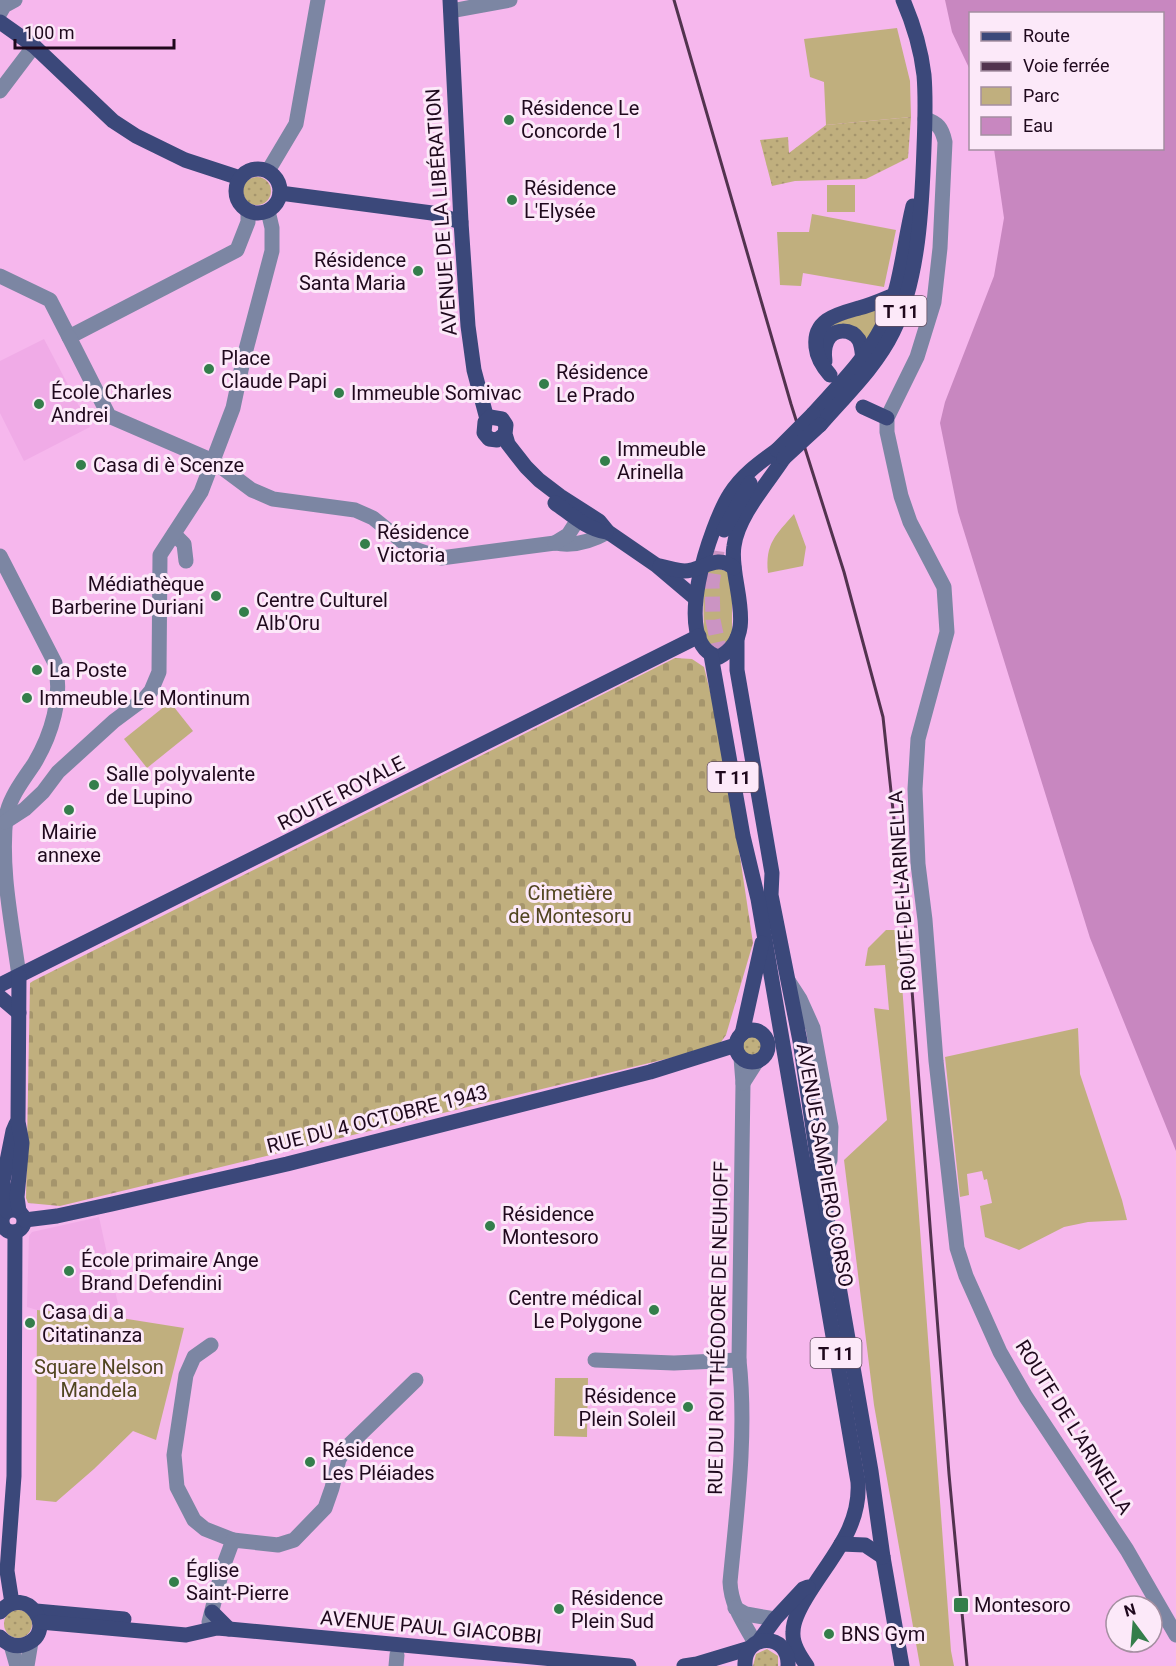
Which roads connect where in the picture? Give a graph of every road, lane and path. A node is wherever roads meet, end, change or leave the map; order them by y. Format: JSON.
{"nodes":[{"id":1,"x":15,"y":0,"type":"edge"},
{"id":2,"x":318,"y":0,"type":"edge"},
{"id":3,"x":510,"y":0,"type":"edge"},
{"id":4,"x":903,"y":0,"type":"edge"},
{"id":5,"x":451,"y":5,"type":"edge"},
{"id":6,"x":0,"y":13,"type":"edge"},
{"id":7,"x":0,"y":22,"type":"edge"},
{"id":8,"x":34,"y":46,"type":"junction"},
{"id":9,"x":0,"y":91,"type":"edge"},
{"id":10,"x":925,"y":118,"type":"junction"},
{"id":11,"x":268,"y":171,"type":"junction"},
{"id":12,"x":923,"y":171,"type":"junction"},
{"id":13,"x":240,"y":178,"type":"junction"},
{"id":14,"x":280,"y":193,"type":"junction"},
{"id":15,"x":460,"y":201,"type":"junction"},
{"id":16,"x":248,"y":211,"type":"junction"},
{"id":17,"x":268,"y":211,"type":"junction"},
{"id":18,"x":432,"y":213,"type":"junction"},
{"id":19,"x":461,"y":222,"type":"junction"},
{"id":20,"x":0,"y":276,"type":"edge"},
{"id":21,"x":894,"y":295,"type":"junction"},
{"id":22,"x":69,"y":337,"type":"junction"},
{"id":23,"x":863,"y":359,"type":"junction"},
{"id":24,"x":863,"y":407,"type":"dead end"},
{"id":25,"x":887,"y":418,"type":"junction"},
{"id":26,"x":817,"y":419,"type":"junction"},
{"id":27,"x":501,"y":437,"type":"junction"},
{"id":28,"x":780,"y":454,"type":"junction"},
{"id":29,"x":213,"y":461,"type":"junction"},
{"id":30,"x":575,"y":532,"type":"junction"},
{"id":31,"x":608,"y":532,"type":"junction"},
{"id":32,"x":174,"y":534,"type":"junction"},
{"id":33,"x":721,"y":551,"type":"tunnel mouth"},
{"id":34,"x":0,"y":556,"type":"edge"},
{"id":35,"x":186,"y":561,"type":"dead end"},
{"id":36,"x":656,"y":566,"type":"junction"},
{"id":37,"x":703,"y":567,"type":"junction"},
{"id":38,"x":734,"y":568,"type":"junction"},
{"id":39,"x":694,"y":598,"type":"junction"},
{"id":40,"x":699,"y":636,"type":"junction"},
{"id":41,"x":737,"y":638,"type":"junction"},
{"id":42,"x":720,"y":659,"type":"junction"},
{"id":43,"x":5,"y":822,"type":"junction"},
{"id":44,"x":765,"y":897,"type":"junction"},
{"id":45,"x":764,"y":935,"type":"junction"},
{"id":46,"x":19,"y":976,"type":"junction"},
{"id":47,"x":0,"y":985,"type":"edge"},
{"id":48,"x":0,"y":997,"type":"edge"},
{"id":49,"x":19,"y":1013,"type":"junction"},
{"id":50,"x":749,"y":1050,"type":"junction"},
{"id":51,"x":784,"y":1053,"type":"junction"},
{"id":52,"x":18,"y":1122,"type":"junction"},
{"id":53,"x":3,"y":1167,"type":"edge"},
{"id":54,"x":19,"y":1177,"type":"junction"},
{"id":55,"x":16,"y":1218,"type":"junction"},
{"id":56,"x":211,"y":1345,"type":"dead end"},
{"id":57,"x":595,"y":1360,"type":"dead end"},
{"id":58,"x":739,"y":1360,"type":"junction"},
{"id":59,"x":416,"y":1380,"type":"dead end"},
{"id":60,"x":871,"y":1471,"type":"junction"},
{"id":61,"x":233,"y":1540,"type":"junction"},
{"id":62,"x":841,"y":1544,"type":"junction"},
{"id":63,"x":883,"y":1557,"type":"junction"},
{"id":64,"x":814,"y":1585,"type":"junction"},
{"id":65,"x":6,"y":1607,"type":"edge"},
{"id":66,"x":735,"y":1608,"type":"junction"},
{"id":67,"x":212,"y":1612,"type":"junction"},
{"id":68,"x":38,"y":1617,"type":"junction"},
{"id":69,"x":775,"y":1619,"type":"junction"},
{"id":70,"x":229,"y":1629,"type":"junction"},
{"id":71,"x":202,"y":1632,"type":"junction"},
{"id":72,"x":1176,"y":1635,"type":"edge"},
{"id":73,"x":6,"y":1641,"type":"edge"},
{"id":74,"x":31,"y":1642,"type":"junction"},
{"id":75,"x":755,"y":1644,"type":"junction"},
{"id":76,"x":397,"y":1660,"type":"edge"},
{"id":77,"x":17,"y":1666,"type":"edge"},
{"id":78,"x":27,"y":1666,"type":"edge"},
{"id":79,"x":519,"y":1666,"type":"edge"},
{"id":80,"x":629,"y":1666,"type":"edge"},
{"id":81,"x":684,"y":1666,"type":"edge"},
{"id":82,"x":745,"y":1666,"type":"edge"},
{"id":83,"x":788,"y":1666,"type":"edge"},
{"id":84,"x":807,"y":1666,"type":"edge"},
{"id":85,"x":902,"y":1666,"type":"edge"},
{"id":86,"x":911,"y":1666,"type":"edge"}],
"edges":[{"from":1,"to":6,"type":"street"},
{"from":2,"to":11,"type":"street"},
{"from":3,"to":5,"type":"street"},
{"from":4,"to":10,"type":"main road","number":"T 11"},
{"from":5,"to":15,"type":"main road","name":"AVENUE DE LA LIBÉRATION"},
{"from":7,"to":8,"type":"main road"},
{"from":8,"to":9,"type":"street"},
{"from":8,"to":13,"type":"main road"},
{"from":10,"to":12,"type":"main road","number":"T 11"},
{"from":10,"to":25,"type":"street"},
{"from":11,"to":13,"type":"main road"},
{"from":11,"to":14,"type":"main road"},
{"from":12,"to":21,"type":"main road","number":"T 11"},
{"from":12,"to":26,"type":"main road","number":"T 11"},
{"from":13,"to":16,"type":"main road"},
{"from":14,"to":17,"type":"main road"},
{"from":14,"to":18,"type":"main road"},
{"from":15,"to":18,"type":"main road"},
{"from":15,"to":19,"type":"main road","name":"AVENUE DE LA LIBÉRATION"},
{"from":16,"to":17,"type":"main road"},
{"from":16,"to":22,"type":"street"},
{"from":17,"to":29,"type":"street"},
{"from":18,"to":19,"type":"main road"},
{"from":19,"to":27,"type":"main road","name":"AVENUE DE LA LIBÉRATION"},
{"from":20,"to":22,"type":"street"},
{"from":21,"to":23,"type":"main road","number":"T 11"},
{"from":21,"to":23,"type":"main road"},
{"from":22,"to":29,"type":"street"},
{"from":23,"to":26,"type":"main road","number":"T 11"},
{"from":24,"to":25,"type":"main road"},
{"from":25,"to":72,"type":"street","name":"ROUTE DE L'ARINELLA"},
{"from":26,"to":28,"type":"main road","number":"T 11","bridge":true},
{"from":27,"to":30,"type":"main road"},
{"from":27,"to":31,"type":"main road"},
{"from":28,"to":33,"type":"main road","number":"T 11"},
{"from":28,"to":37,"type":"main road","number":"T 11"},
{"from":28,"to":38,"type":"main road","number":"T 11"},
{"from":29,"to":30,"type":"street"},
{"from":29,"to":32,"type":"street"},
{"from":30,"to":31,"type":"main road"},
{"from":30,"to":31,"type":"street"},
{"from":31,"to":36,"type":"main road"},
{"from":32,"to":35,"type":"street"},
{"from":32,"to":43,"type":"street"},
{"from":34,"to":43,"type":"street"},
{"from":36,"to":37,"type":"main road"},
{"from":36,"to":39,"type":"main road"},
{"from":37,"to":38,"type":"main road"},
{"from":37,"to":39,"type":"main road"},
{"from":38,"to":41,"type":"main road","name":"AVENUE SAMPIERO CORSO"},
{"from":39,"to":40,"type":"main road"},
{"from":40,"to":42,"type":"main road"},
{"from":40,"to":46,"type":"main road","name":"ROUTE ROYALE"},
{"from":41,"to":42,"type":"main road"},
{"from":41,"to":44,"type":"main road","name":"AVENUE SAMPIERO CORSO","number":"T 11"},
{"from":42,"to":44,"type":"main road","name":"AVENUE SAMPIERO CORSO","number":"T 11"},
{"from":43,"to":46,"type":"street"},
{"from":44,"to":45,"type":"main road","name":"AVENUE SAMPIERO CORSO","number":"T 11"},
{"from":44,"to":60,"type":"main road","name":"AVENUE SAMPIERO CORSO","number":"T 11"},
{"from":45,"to":50,"type":"main road"},
{"from":45,"to":51,"type":"main road","name":"AVENUE SAMPIERO CORSO","number":"T 11"},
{"from":46,"to":47,"type":"main road","name":"ROUTE ROYALE"},
{"from":46,"to":49,"type":"main road"},
{"from":48,"to":49,"type":"main road"},
{"from":49,"to":52,"type":"main road"},
{"from":50,"to":51,"type":"main road","name":"RUE DU 4 OCTOBRE 1943"},
{"from":50,"to":55,"type":"main road","name":"RUE DU 4 OCTOBRE 1943"},
{"from":50,"to":58,"type":"street","name":"RUE DU ROI THÉODORE DE NEUHOFF"},
{"from":51,"to":62,"type":"main road","name":"AVENUE SAMPIERO CORSO","number":"T 11"},
{"from":52,"to":53,"type":"main road"},
{"from":52,"to":54,"type":"main road"},
{"from":53,"to":54,"type":"street"},
{"from":53,"to":55,"type":"main road"},
{"from":54,"to":55,"type":"main road"},
{"from":55,"to":65,"type":"main road"},
{"from":56,"to":61,"type":"street"},
{"from":57,"to":58,"type":"street"},
{"from":58,"to":66,"type":"street","name":"RUE DU ROI THÉODORE DE NEUHOFF"},
{"from":59,"to":61,"type":"street"},
{"from":60,"to":63,"type":"main road","name":"AVENUE SAMPIERO CORSO","number":"T 11"},
{"from":60,"to":86,"type":"main road"},
{"from":61,"to":67,"type":"street"},
{"from":62,"to":63,"type":"main road"},
{"from":62,"to":64,"type":"main road","name":"AVENUE SAMPIERO CORSO"},
{"from":63,"to":85,"type":"main road","name":"AVENUE SAMPIERO CORSO"},
{"from":64,"to":69,"type":"main road"},
{"from":64,"to":84,"type":"main road","name":"AVENUE SAMPIERO CORSO"},
{"from":65,"to":68,"type":"main road","name":"AVENUE PAUL GIACOBBI"},
{"from":66,"to":69,"type":"street"},
{"from":66,"to":75,"type":"street","name":"RUE DU ROI THÉODORE DE NEUHOFF"},
{"from":67,"to":70,"type":"main road"},
{"from":67,"to":71,"type":"street"},
{"from":68,"to":71,"type":"main road","name":"AVENUE PAUL GIACOBBI"},
{"from":68,"to":74,"type":"main road"},
{"from":69,"to":75,"type":"main road"},
{"from":70,"to":71,"type":"main road","name":"AVENUE PAUL GIACOBBI"},
{"from":70,"to":80,"type":"main road","name":"AVENUE PAUL GIACOBBI"},
{"from":71,"to":76,"type":"main road","name":"AVENUE PAUL GIACOBBI"},
{"from":73,"to":74,"type":"main road"},
{"from":73,"to":77,"type":"street"},
{"from":74,"to":78,"type":"street"},
{"from":75,"to":81,"type":"main road"},
{"from":75,"to":82,"type":"main road"},
{"from":75,"to":83,"type":"main road"},
{"from":76,"to":79,"type":"main road","name":"AVENUE PAUL GIACOBBI"}]}
